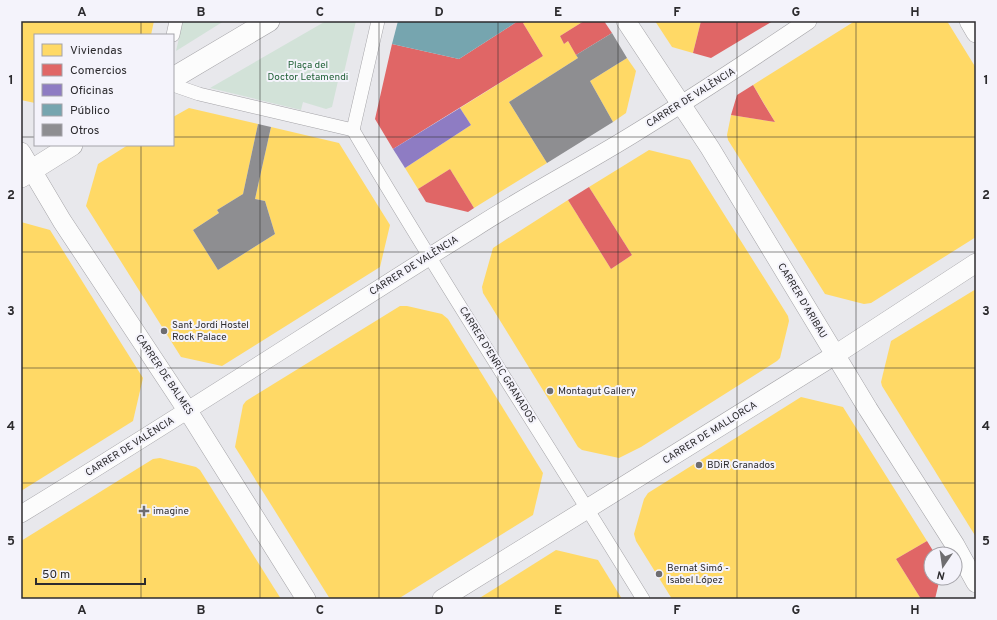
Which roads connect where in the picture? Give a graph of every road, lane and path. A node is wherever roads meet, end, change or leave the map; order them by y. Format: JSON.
{"nodes":[{"id":1,"x":176,"y":21,"type":"edge"},
{"id":2,"x":269,"y":21,"type":"edge"},
{"id":3,"x":378,"y":21,"type":"edge"},
{"id":4,"x":626,"y":21,"type":"edge"},
{"id":5,"x":808,"y":21,"type":"edge"},
{"id":6,"x":969,"y":21,"type":"edge"},
{"id":7,"x":976,"y":33,"type":"edge"},
{"id":8,"x":173,"y":34,"type":"edge"},
{"id":9,"x":174,"y":77,"type":"edge"},
{"id":10,"x":174,"y":85,"type":"edge"},
{"id":11,"x":680,"y":104,"type":"junction"},
{"id":12,"x":353,"y":130,"type":"junction"},
{"id":13,"x":70,"y":146,"type":"edge"},
{"id":14,"x":21,"y":152,"type":"edge"},
{"id":15,"x":26,"y":173,"type":"edge"},
{"id":16,"x":429,"y":257,"type":"junction"},
{"id":17,"x":976,"y":263,"type":"edge"},
{"id":18,"x":835,"y":355,"type":"junction"},
{"id":19,"x":187,"y":410,"type":"junction"},
{"id":20,"x":586,"y":510,"type":"junction"},
{"id":21,"x":21,"y":514,"type":"edge"},
{"id":22,"x":976,"y":583,"type":"edge"},
{"id":23,"x":306,"y":599,"type":"edge"},
{"id":24,"x":442,"y":599,"type":"edge"},
{"id":25,"x":643,"y":599,"type":"edge"}],
"edges":[{"from":1,"to":8,"type":"street"},
{"from":2,"to":9,"type":"main road"},
{"from":3,"to":12,"type":"street"},
{"from":4,"to":11,"type":"main road","name":"CARRER D'ARIBAU"},
{"from":5,"to":11,"type":"street","name":"CARRER DE VALÈNCIA"},
{"from":6,"to":7,"type":"main road"},
{"from":10,"to":12,"type":"street"},
{"from":11,"to":16,"type":"street","name":"CARRER DE VALÈNCIA"},
{"from":11,"to":18,"type":"main road","name":"CARRER D'ARIBAU"},
{"from":12,"to":16,"type":"street","name":"CARRER D'ENRIC GRANADOS"},
{"from":13,"to":15,"type":"main road"},
{"from":14,"to":15,"type":"main road","name":"CARRER DE BALMES"},
{"from":15,"to":19,"type":"main road","name":"CARRER DE BALMES"},
{"from":16,"to":19,"type":"street","name":"CARRER DE VALÈNCIA"},
{"from":16,"to":20,"type":"street","name":"CARRER D'ENRIC GRANADOS"},
{"from":17,"to":18,"type":"main road","name":"CARRER DE MALLORCA"},
{"from":18,"to":20,"type":"main road","name":"CARRER DE MALLORCA"},
{"from":18,"to":22,"type":"main road","name":"CARRER D'ARIBAU"},
{"from":19,"to":21,"type":"street","name":"CARRER DE VALÈNCIA"},
{"from":19,"to":23,"type":"main road","name":"CARRER DE BALMES"},
{"from":20,"to":24,"type":"main road","name":"CARRER DE MALLORCA"},
{"from":20,"to":25,"type":"street","name":"CARRER D'ENRIC GRANADOS"}]}
